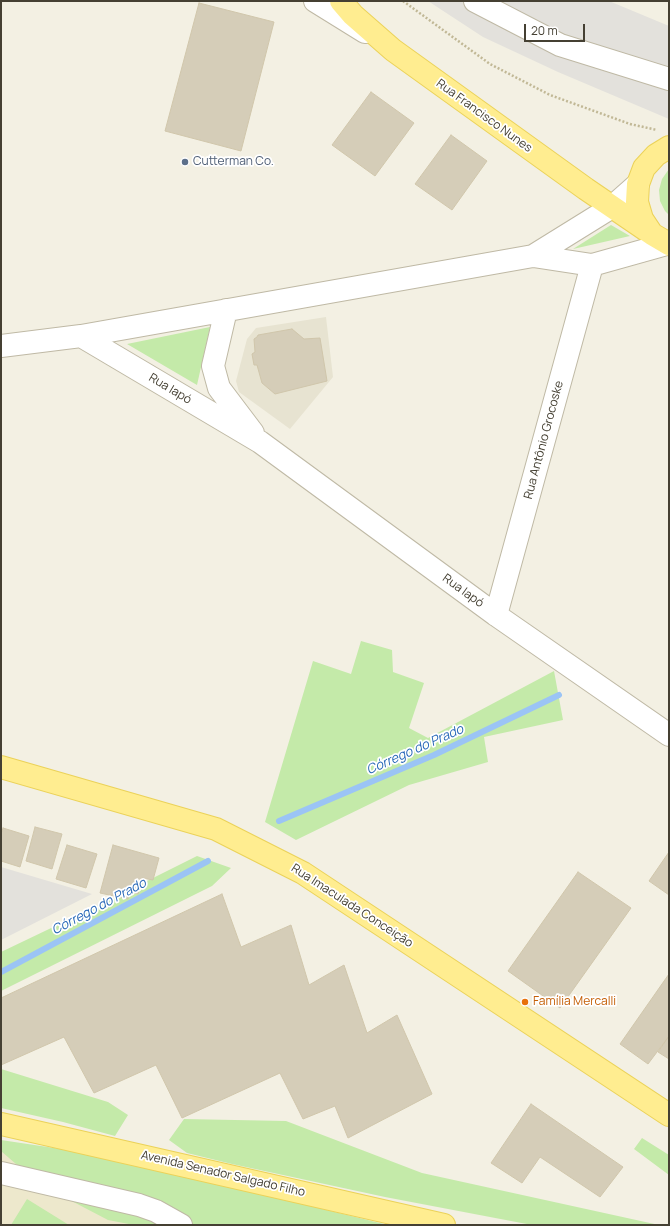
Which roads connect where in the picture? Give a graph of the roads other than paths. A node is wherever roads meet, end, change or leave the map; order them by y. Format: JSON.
{"nodes":[{"id":1,"x":315,"y":1,"type":"edge"},
{"id":2,"x":341,"y":1,"type":"edge"},
{"id":3,"x":475,"y":1,"type":"edge"},
{"id":4,"x":394,"y":50,"type":"junction"},
{"id":5,"x":669,"y":79,"type":"edge"},
{"id":6,"x":665,"y":139,"type":"edge"},
{"id":7,"x":638,"y":184,"type":"junction"},
{"id":8,"x":612,"y":207,"type":"junction"},
{"id":9,"x":664,"y":242,"type":"edge"},
{"id":10,"x":533,"y":256,"type":"junction"},
{"id":11,"x":592,"y":265,"type":"junction"},
{"id":12,"x":226,"y":310,"type":"junction"},
{"id":13,"x":81,"y":336,"type":"junction"},
{"id":14,"x":1,"y":346,"type":"edge"},
{"id":15,"x":260,"y":442,"type":"junction"},
{"id":16,"x":496,"y":615,"type":"junction"},
{"id":17,"x":669,"y":735,"type":"edge"},
{"id":18,"x":1,"y":767,"type":"edge"},
{"id":19,"x":669,"y":1115,"type":"edge"},
{"id":20,"x":1,"y":1124,"type":"edge"},
{"id":21,"x":1,"y":1173,"type":"edge"},
{"id":22,"x":181,"y":1225,"type":"edge"},
{"id":23,"x":444,"y":1225,"type":"edge"}],
"edges":[{"from":1,"to":4,"type":"street","name":"Rua Francisco Nunes"},
{"from":2,"to":4,"type":"main road"},
{"from":3,"to":5,"type":"street"},
{"from":4,"to":8,"type":"main road","name":"Rua Francisco Nunes"},
{"from":6,"to":7,"type":"main road"},
{"from":7,"to":8,"type":"street"},
{"from":7,"to":9,"type":"main road"},
{"from":8,"to":9,"type":"main road","name":"Rua Francisco Nunes"},
{"from":8,"to":10,"type":"street"},
{"from":9,"to":11,"type":"street"},
{"from":10,"to":11,"type":"street"},
{"from":10,"to":12,"type":"street"},
{"from":11,"to":16,"type":"street","name":"Rua Antônio Grocoske"},
{"from":12,"to":13,"type":"street"},
{"from":12,"to":15,"type":"street","name":"Rua Iapó"},
{"from":13,"to":14,"type":"street"},
{"from":13,"to":15,"type":"street","name":"Rua Iapó"},
{"from":15,"to":16,"type":"street","name":"Rua Iapó"},
{"from":16,"to":17,"type":"street","name":"Rua Iapó"},
{"from":18,"to":19,"type":"main road","name":"Rua Imaculada Conceição"},
{"from":20,"to":23,"type":"main road","name":"Avenida Senador Salgado Filho"},
{"from":21,"to":22,"type":"street"}]}
